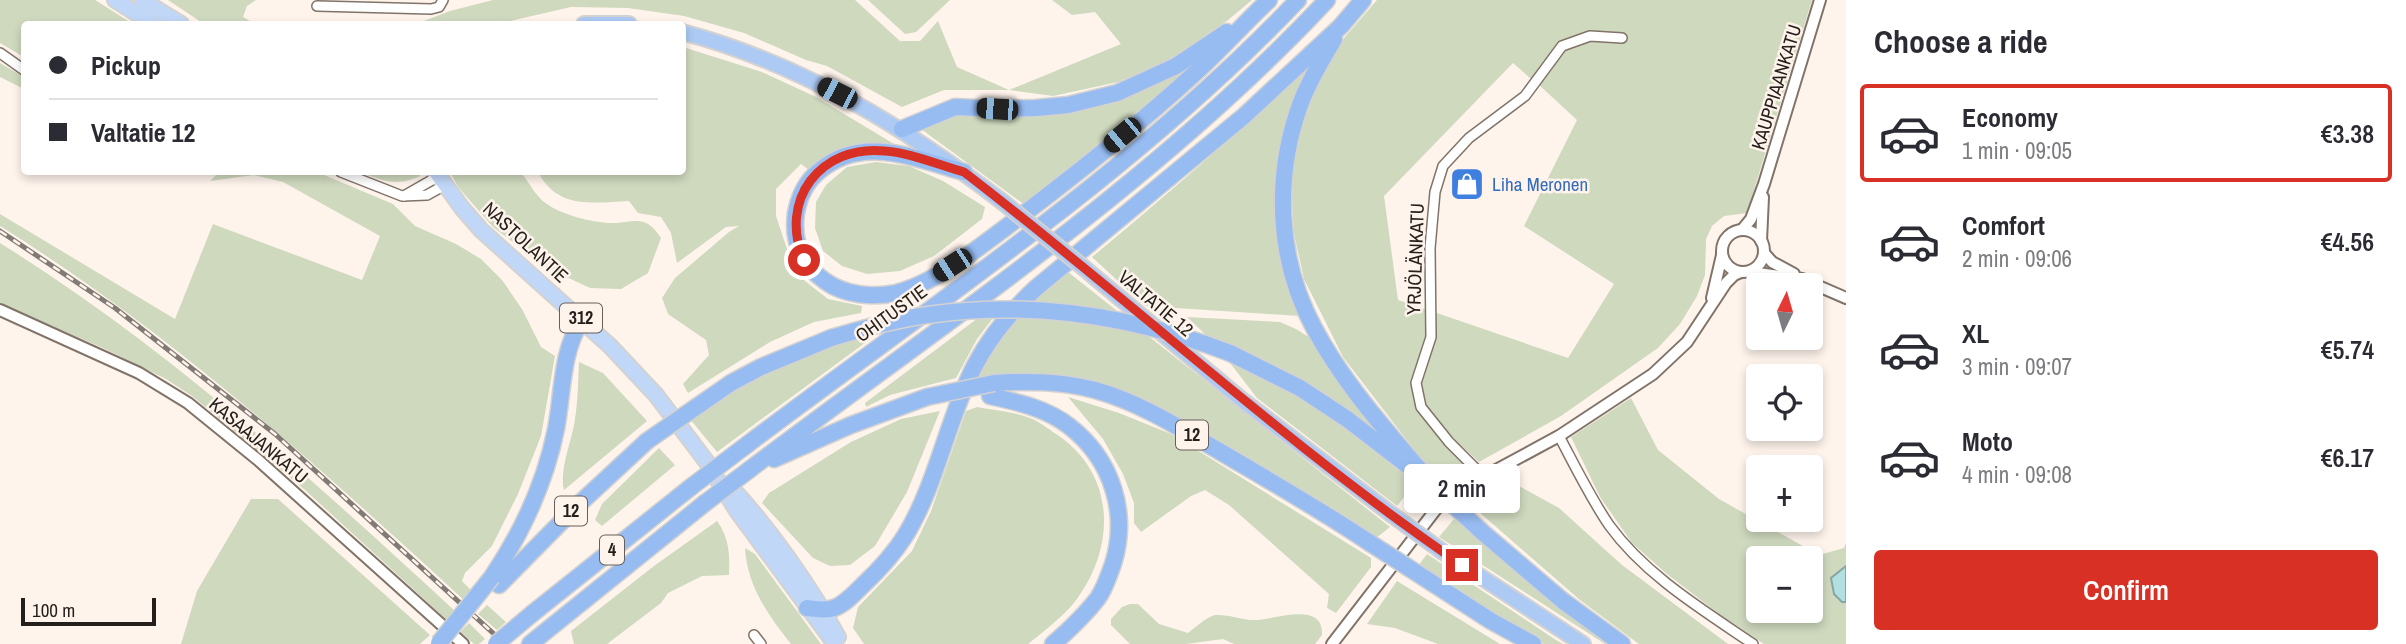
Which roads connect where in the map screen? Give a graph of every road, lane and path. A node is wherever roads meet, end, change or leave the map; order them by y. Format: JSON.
{"nodes":[{"id":1,"x":115,"y":0,"type":"edge"},
{"id":2,"x":142,"y":0,"type":"edge"},
{"id":3,"x":443,"y":0,"type":"edge"},
{"id":4,"x":1269,"y":0,"type":"edge"},
{"id":5,"x":1298,"y":0,"type":"edge"},
{"id":6,"x":1327,"y":0,"type":"edge"},
{"id":7,"x":1363,"y":0,"type":"edge"},
{"id":8,"x":1820,"y":0,"type":"edge"},
{"id":9,"x":317,"y":6,"type":"dead end"},
{"id":10,"x":1250,"y":18,"type":"junction"},
{"id":11,"x":148,"y":21,"type":"edge"},
{"id":12,"x":176,"y":21,"type":"edge"},
{"id":13,"x":1341,"y":26,"type":"junction"},
{"id":14,"x":686,"y":33,"type":"edge"},
{"id":15,"x":1622,"y":38,"type":"dead end"},
{"id":16,"x":0,"y":53,"type":"edge"},
{"id":17,"x":21,"y":67,"type":"edge"},
{"id":18,"x":902,"y":130,"type":"junction"},
{"id":19,"x":964,"y":172,"type":"junction"},
{"id":20,"x":349,"y":175,"type":"edge"},
{"id":21,"x":440,"y":178,"type":"edge"},
{"id":22,"x":1764,"y":184,"type":"junction"},
{"id":23,"x":1742,"y":230,"type":"junction"},
{"id":24,"x":1761,"y":241,"type":"junction"},
{"id":25,"x":1764,"y":253,"type":"junction"},
{"id":26,"x":1722,"y":254,"type":"junction"},
{"id":27,"x":1744,"y":272,"type":"junction"},
{"id":28,"x":1752,"y":273,"type":"edge"},
{"id":29,"x":1791,"y":273,"type":"edge"},
{"id":30,"x":1824,"y":288,"type":"edge"},
{"id":31,"x":1846,"y":298,"type":"edge"},
{"id":32,"x":1710,"y":307,"type":"junction"},
{"id":33,"x":0,"y":310,"type":"edge"},
{"id":34,"x":583,"y":320,"type":"junction"},
{"id":35,"x":992,"y":390,"type":"junction"},
{"id":36,"x":1559,"y":436,"type":"junction"},
{"id":37,"x":749,"y":470,"type":"junction"},
{"id":38,"x":1481,"y":478,"type":"junction"},
{"id":39,"x":1437,"y":490,"type":"junction"},
{"id":40,"x":496,"y":581,"type":"junction"},
{"id":41,"x":814,"y":609,"type":"junction"},
{"id":42,"x":754,"y":635,"type":"dead end"},
{"id":43,"x":439,"y":644,"type":"edge"},
{"id":44,"x":463,"y":644,"type":"edge"},
{"id":45,"x":496,"y":644,"type":"edge"},
{"id":46,"x":530,"y":644,"type":"edge"},
{"id":47,"x":761,"y":644,"type":"edge"},
{"id":48,"x":835,"y":644,"type":"edge"},
{"id":49,"x":842,"y":644,"type":"edge"},
{"id":50,"x":1053,"y":644,"type":"edge"},
{"id":51,"x":1332,"y":644,"type":"edge"},
{"id":52,"x":1533,"y":644,"type":"edge"},
{"id":53,"x":1583,"y":644,"type":"edge"},
{"id":54,"x":1622,"y":644,"type":"edge"},
{"id":55,"x":1753,"y":644,"type":"edge"}],
"edges":[{"from":1,"to":11,"type":"main road"},
{"from":2,"to":12,"type":"main road"},
{"from":3,"to":9,"type":"street"},
{"from":4,"to":10,"type":"highway"},
{"from":5,"to":45,"type":"highway","name":"OHITUSTIE","number":"4","bridge":true},
{"from":6,"to":37,"type":"highway","number":"4"},
{"from":7,"to":13,"type":"highway"},
{"from":8,"to":22,"type":"street","name":"KAUPPIAANKATU"},
{"from":10,"to":18,"type":"highway"},
{"from":10,"to":19,"type":"highway"},
{"from":13,"to":39,"type":"highway"},
{"from":13,"to":41,"type":"highway"},
{"from":14,"to":18,"type":"highway","name":"VALTATIE 12"},
{"from":15,"to":38,"type":"street","name":"YRJÖLÄNKATU"},
{"from":16,"to":17,"type":"street"},
{"from":18,"to":19,"type":"highway","name":"VALTATIE 12"},
{"from":19,"to":53,"type":"highway","name":"VALTATIE 12","bridge":true},
{"from":20,"to":21,"type":"street"},
{"from":21,"to":34,"type":"main road","name":"NASTOLANTIE","number":"312"},
{"from":22,"to":23,"type":"street","name":"KAUPPIAANKATU"},
{"from":22,"to":24,"type":"street","name":"KAUPPIAANKATU"},
{"from":23,"to":24,"type":"street"},
{"from":23,"to":26,"type":"street"},
{"from":24,"to":25,"type":"street"},
{"from":25,"to":27,"type":"street"},
{"from":25,"to":29,"type":"street"},
{"from":26,"to":27,"type":"street"},
{"from":26,"to":32,"type":"street"},
{"from":27,"to":28,"type":"street"},
{"from":27,"to":32,"type":"street"},
{"from":30,"to":31,"type":"street"},
{"from":32,"to":36,"type":"street"},
{"from":33,"to":44,"type":"street","name":"KASAAJANKATU"},
{"from":34,"to":40,"type":"highway"},
{"from":34,"to":41,"type":"main road","name":"NASTOLANTIE","number":"312"},
{"from":35,"to":37,"type":"highway","bridge":true},
{"from":35,"to":50,"type":"highway"},
{"from":35,"to":52,"type":"highway","number":"12","bridge":true},
{"from":36,"to":38,"type":"street"},
{"from":36,"to":55,"type":"street"},
{"from":37,"to":46,"type":"highway","number":"4","bridge":true},
{"from":38,"to":51,"type":"street"},
{"from":39,"to":40,"type":"highway","number":"12","bridge":true},
{"from":39,"to":54,"type":"highway","number":"12","bridge":true},
{"from":40,"to":43,"type":"highway","number":"12","bridge":true},
{"from":41,"to":48,"type":"main road","name":"NASTOLANTIE","number":"312"},
{"from":41,"to":49,"type":"main road","name":"NASTOLANTIE","number":"312"},
{"from":42,"to":47,"type":"street"}]}
